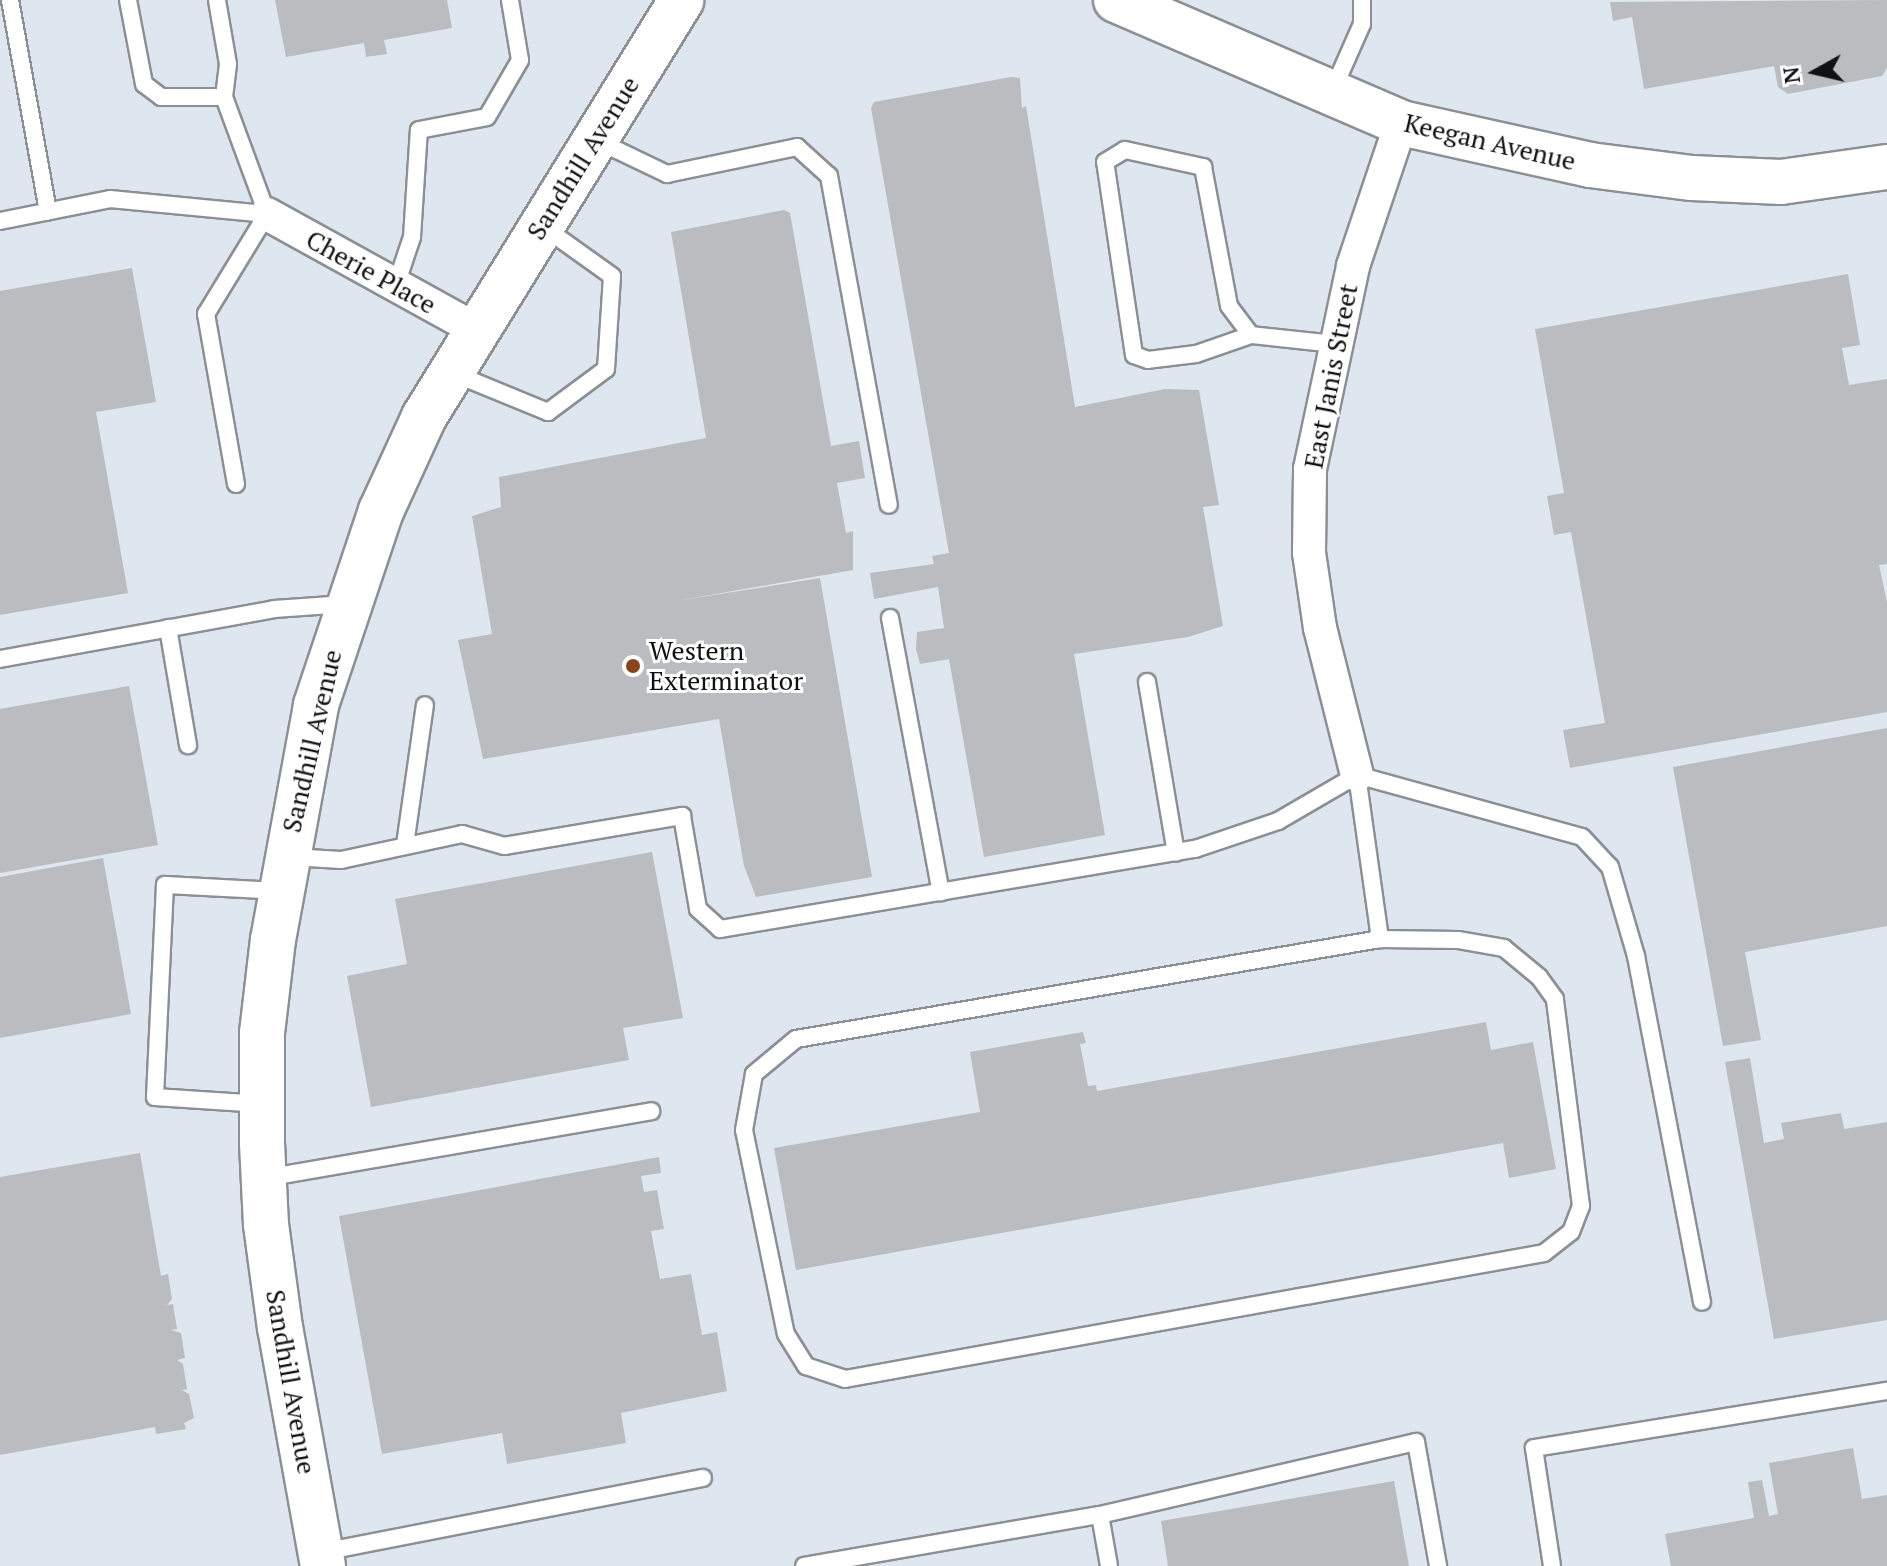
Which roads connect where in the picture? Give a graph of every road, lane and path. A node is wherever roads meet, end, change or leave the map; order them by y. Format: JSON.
{"nodes":[{"id":1,"x":10,"y":0,"type":"edge"},
{"id":2,"x":128,"y":0,"type":"edge"},
{"id":3,"x":217,"y":0,"type":"edge"},
{"id":4,"x":510,"y":0,"type":"edge"},
{"id":5,"x":682,"y":0,"type":"edge"},
{"id":6,"x":1116,"y":0,"type":"edge"},
{"id":7,"x":1362,"y":0,"type":"edge"},
{"id":8,"x":1332,"y":94,"type":"junction"},
{"id":9,"x":224,"y":97,"type":"junction"},
{"id":10,"x":1401,"y":123,"type":"junction"},
{"id":11,"x":595,"y":139,"type":"junction"},
{"id":12,"x":1887,"y":167,"type":"edge"},
{"id":13,"x":48,"y":212,"type":"junction"},
{"id":14,"x":267,"y":214,"type":"junction"},
{"id":15,"x":0,"y":221,"type":"edge"},
{"id":16,"x":540,"y":225,"type":"junction"},
{"id":17,"x":396,"y":285,"type":"junction"},
{"id":18,"x":475,"y":329,"type":"junction"},
{"id":19,"x":1251,"y":335,"type":"junction"},
{"id":20,"x":1334,"y":344,"type":"junction"},
{"id":21,"x":452,"y":373,"type":"junction"},
{"id":22,"x":236,"y":484,"type":"dead end"},
{"id":23,"x":889,"y":505,"type":"dead end"},
{"id":24,"x":346,"y":604,"type":"junction"},
{"id":25,"x":890,"y":618,"type":"dead end"},
{"id":26,"x":168,"y":628,"type":"junction"},
{"id":27,"x":0,"y":659,"type":"edge"},
{"id":28,"x":1147,"y":682,"type":"dead end"},
{"id":29,"x":425,"y":705,"type":"dead end"},
{"id":30,"x":188,"y":745,"type":"dead end"},
{"id":31,"x":1357,"y":775,"type":"junction"},
{"id":32,"x":405,"y":845,"type":"junction"},
{"id":33,"x":1176,"y":853,"type":"junction"},
{"id":34,"x":283,"y":874,"type":"junction"},
{"id":35,"x":941,"y":892,"type":"junction"},
{"id":36,"x":1380,"y":939,"type":"junction"},
{"id":37,"x":262,"y":1104,"type":"junction"},
{"id":38,"x":651,"y":1111,"type":"dead end"},
{"id":39,"x":264,"y":1178,"type":"junction"},
{"id":40,"x":1702,"y":1302,"type":"dead end"},
{"id":41,"x":1887,"y":1391,"type":"edge"},
{"id":42,"x":703,"y":1478,"type":"dead end"},
{"id":43,"x":1100,"y":1515,"type":"junction"},
{"id":44,"x":322,"y":1559,"type":"edge"},
{"id":45,"x":804,"y":1566,"type":"edge"},
{"id":46,"x":1109,"y":1566,"type":"edge"},
{"id":47,"x":1438,"y":1566,"type":"edge"},
{"id":48,"x":1552,"y":1566,"type":"edge"}],
"edges":[{"from":1,"to":13,"type":"lane"},
{"from":2,"to":9,"type":"lane"},
{"from":3,"to":9,"type":"lane"},
{"from":4,"to":17,"type":"lane"},
{"from":5,"to":11,"type":"street","name":"Sandhill Avenue"},
{"from":6,"to":8,"type":"street","name":"Keegan Avenue"},
{"from":7,"to":8,"type":"lane"},
{"from":8,"to":10,"type":"street","name":"Keegan Avenue"},
{"from":9,"to":14,"type":"lane"},
{"from":10,"to":12,"type":"street","name":"Keegan Avenue"},
{"from":10,"to":20,"type":"street","name":"East Janis Street"},
{"from":11,"to":16,"type":"street","name":"Sandhill Avenue"},
{"from":11,"to":23,"type":"lane"},
{"from":13,"to":14,"type":"lane"},
{"from":13,"to":15,"type":"lane"},
{"from":14,"to":17,"type":"street","name":"Cherie Place"},
{"from":14,"to":22,"type":"lane"},
{"from":16,"to":18,"type":"street","name":"Sandhill Avenue"},
{"from":16,"to":21,"type":"lane"},
{"from":17,"to":18,"type":"street","name":"Cherie Place"},
{"from":18,"to":21,"type":"street","name":"Sandhill Avenue"},
{"from":19,"to":19,"type":"lane"},
{"from":19,"to":20,"type":"lane"},
{"from":20,"to":31,"type":"street","name":"East Janis Street"},
{"from":21,"to":24,"type":"street","name":"Sandhill Avenue"},
{"from":24,"to":26,"type":"lane"},
{"from":24,"to":34,"type":"street","name":"Sandhill Avenue"},
{"from":25,"to":35,"type":"lane"},
{"from":26,"to":27,"type":"lane"},
{"from":26,"to":30,"type":"lane"},
{"from":28,"to":33,"type":"lane"},
{"from":29,"to":32,"type":"lane"},
{"from":31,"to":33,"type":"lane"},
{"from":31,"to":36,"type":"lane"},
{"from":31,"to":40,"type":"lane"},
{"from":32,"to":34,"type":"lane"},
{"from":32,"to":35,"type":"lane"},
{"from":33,"to":35,"type":"lane"},
{"from":34,"to":37,"type":"street","name":"Sandhill Avenue"},
{"from":34,"to":37,"type":"lane"},
{"from":36,"to":36,"type":"lane"},
{"from":37,"to":39,"type":"street","name":"Sandhill Avenue"},
{"from":38,"to":39,"type":"lane"},
{"from":39,"to":44,"type":"street","name":"Sandhill Avenue"},
{"from":41,"to":48,"type":"lane"},
{"from":42,"to":44,"type":"lane"},
{"from":43,"to":45,"type":"lane"},
{"from":43,"to":46,"type":"lane"},
{"from":43,"to":47,"type":"lane"}]}
